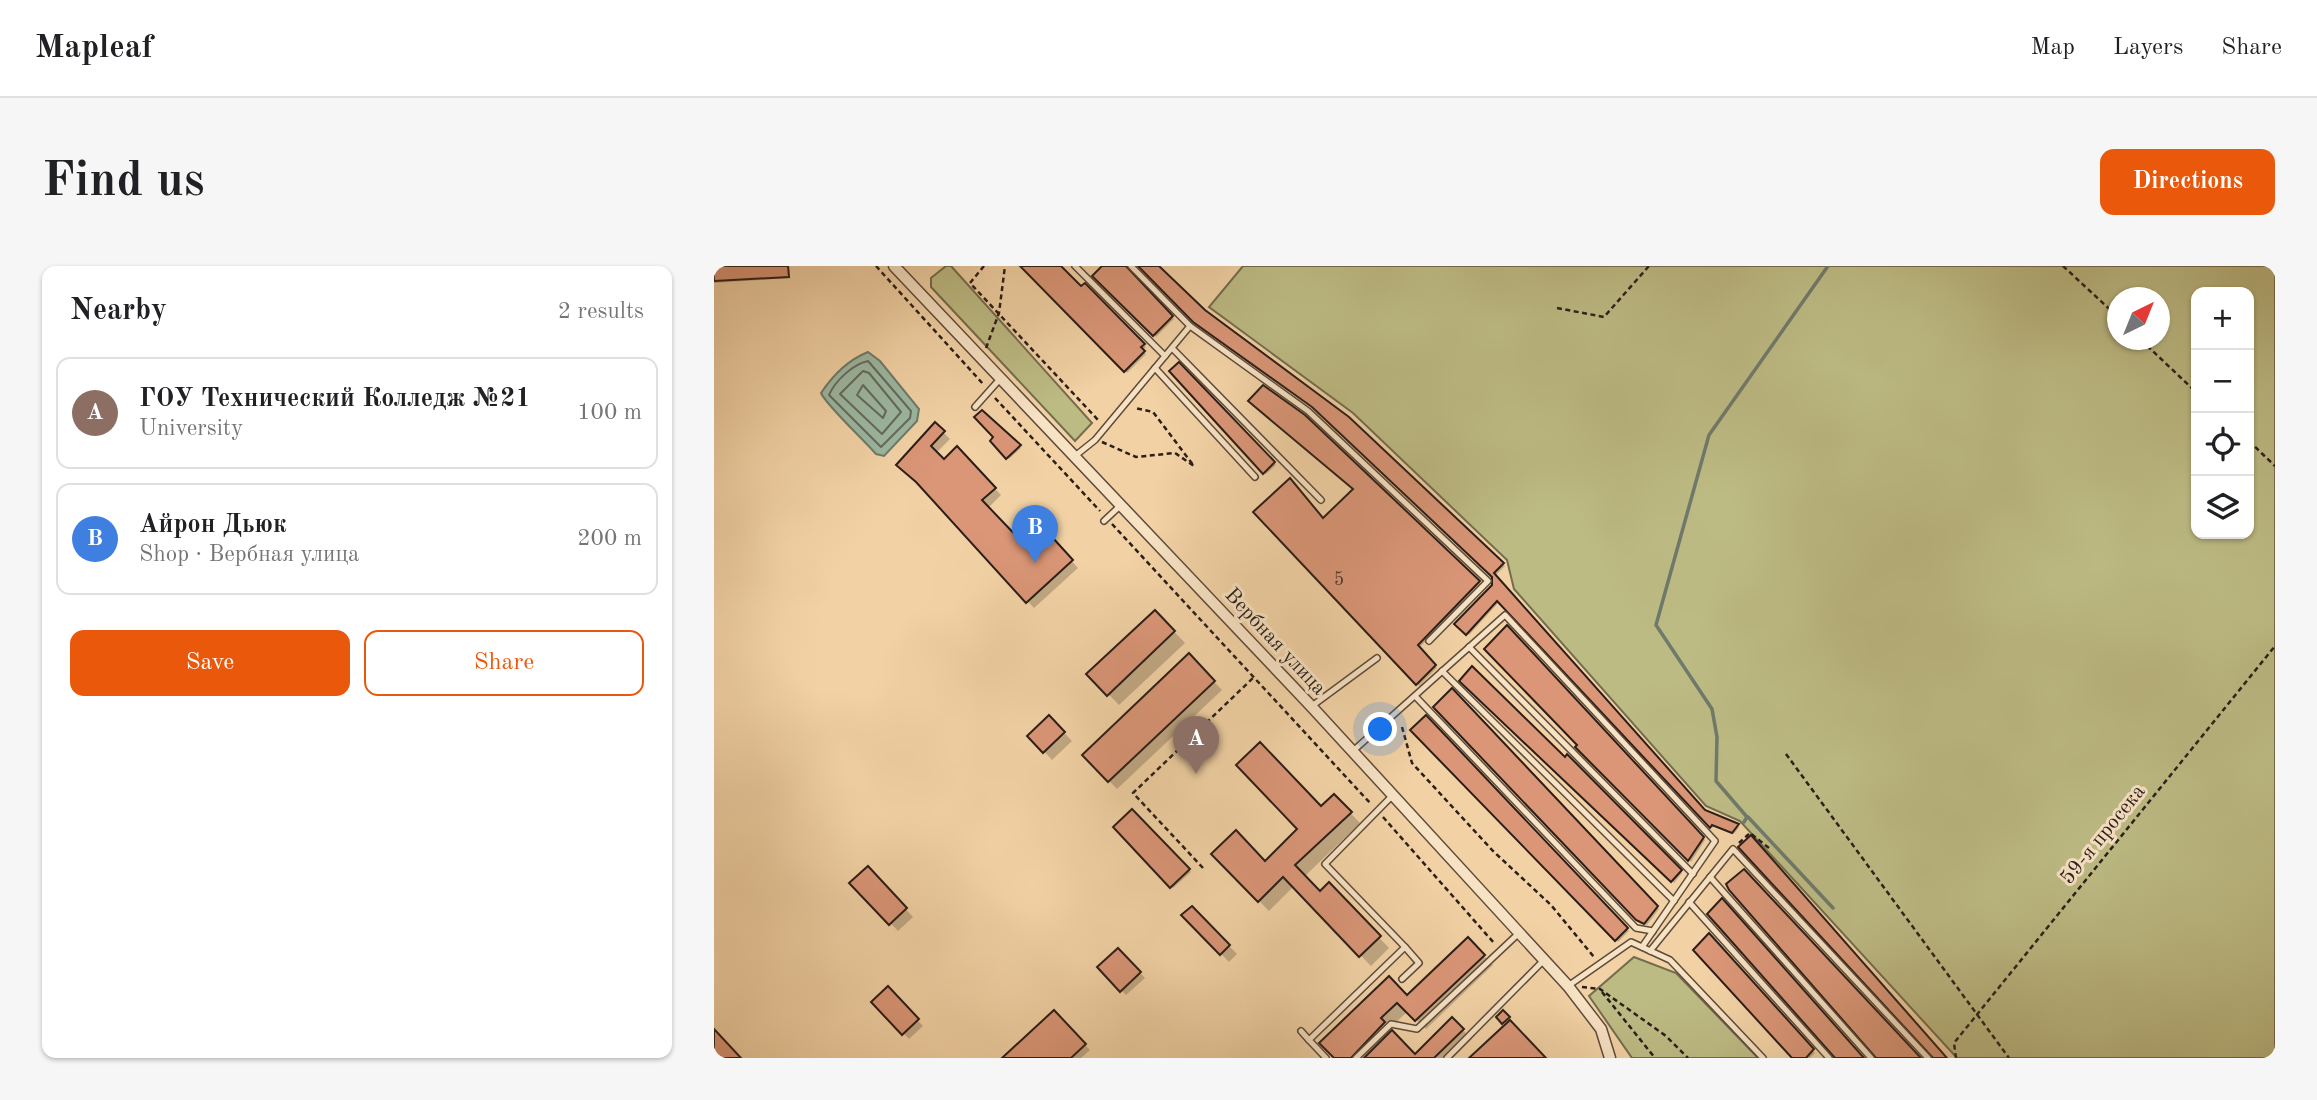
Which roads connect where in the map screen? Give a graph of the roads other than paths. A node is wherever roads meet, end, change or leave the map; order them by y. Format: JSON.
{"nodes":[{"id":1,"x":894,"y":266,"type":"edge"},
{"id":2,"x":1075,"y":266,"type":"edge"},
{"id":3,"x":1131,"y":266,"type":"edge"},
{"id":4,"x":1189,"y":326,"type":"junction"},
{"id":5,"x":1172,"y":348,"type":"junction"},
{"id":6,"x":1165,"y":356,"type":"junction"},
{"id":7,"x":1155,"y":368,"type":"junction"},
{"id":8,"x":1000,"y":379,"type":"junction"},
{"id":9,"x":975,"y":407,"type":"dead end"},
{"id":10,"x":1075,"y":456,"type":"junction"},
{"id":11,"x":1255,"y":477,"type":"dead end"},
{"id":12,"x":1321,"y":500,"type":"dead end"},
{"id":13,"x":1121,"y":505,"type":"junction"},
{"id":14,"x":1105,"y":520,"type":"road end"},
{"id":15,"x":1429,"y":641,"type":"dead end"},
{"id":16,"x":1469,"y":647,"type":"junction"},
{"id":17,"x":1377,"y":658,"type":"dead end"},
{"id":18,"x":1442,"y":671,"type":"junction"},
{"id":19,"x":1415,"y":696,"type":"junction"},
{"id":20,"x":1311,"y":706,"type":"junction"},
{"id":21,"x":1352,"y":751,"type":"junction"},
{"id":22,"x":1392,"y":795,"type":"junction"},
{"id":23,"x":1693,"y":874,"type":"junction"},
{"id":24,"x":1710,"y":877,"type":"junction"},
{"id":25,"x":1674,"y":901,"type":"junction"},
{"id":26,"x":1689,"y":902,"type":"junction"},
{"id":27,"x":1653,"y":931,"type":"junction"},
{"id":28,"x":1519,"y":933,"type":"junction"},
{"id":29,"x":1405,"y":947,"type":"junction"},
{"id":30,"x":1642,"y":947,"type":"junction"},
{"id":31,"x":1650,"y":951,"type":"junction"},
{"id":32,"x":1544,"y":960,"type":"junction"},
{"id":33,"x":1402,"y":979,"type":"dead end"},
{"id":34,"x":1568,"y":985,"type":"junction"},
{"id":35,"x":1301,"y":1031,"type":"dead end"},
{"id":36,"x":1309,"y":1040,"type":"junction"},
{"id":37,"x":1326,"y":1058,"type":"edge"},
{"id":38,"x":1356,"y":1058,"type":"edge"},
{"id":39,"x":1447,"y":1058,"type":"edge"},
{"id":40,"x":1610,"y":1058,"type":"edge"},
{"id":41,"x":1763,"y":1058,"type":"edge"},
{"id":42,"x":1829,"y":1058,"type":"edge"},
{"id":43,"x":1871,"y":1058,"type":"edge"},
{"id":44,"x":1928,"y":1058,"type":"edge"}],
"edges":[{"from":1,"to":8,"type":"street","name":"Вербная улица"},
{"from":2,"to":6,"type":"lane"},
{"from":3,"to":4,"type":"lane"},
{"from":4,"to":5,"type":"lane"},
{"from":4,"to":15,"type":"lane"},
{"from":5,"to":6,"type":"lane"},
{"from":5,"to":12,"type":"lane"},
{"from":6,"to":7,"type":"lane"},
{"from":7,"to":10,"type":"lane"},
{"from":7,"to":11,"type":"lane"},
{"from":8,"to":9,"type":"lane"},
{"from":8,"to":10,"type":"street","name":"Вербная улица"},
{"from":10,"to":13,"type":"street","name":"Вербная улица"},
{"from":13,"to":14,"type":"lane"},
{"from":13,"to":20,"type":"street","name":"Вербная улица"},
{"from":16,"to":18,"type":"lane"},
{"from":16,"to":23,"type":"lane"},
{"from":16,"to":23,"type":"lane"},
{"from":17,"to":20,"type":"lane"},
{"from":18,"to":19,"type":"lane"},
{"from":18,"to":25,"type":"lane"},
{"from":19,"to":21,"type":"lane"},
{"from":19,"to":27,"type":"lane"},
{"from":20,"to":21,"type":"street","name":"Вербная улица"},
{"from":21,"to":22,"type":"street","name":"Вербная улица"},
{"from":22,"to":28,"type":"street","name":"Вербная улица"},
{"from":22,"to":29,"type":"lane"},
{"from":23,"to":25,"type":"lane"},
{"from":24,"to":26,"type":"lane"},
{"from":24,"to":43,"type":"lane"},
{"from":24,"to":44,"type":"lane"},
{"from":25,"to":27,"type":"lane"},
{"from":26,"to":31,"type":"lane"},
{"from":26,"to":42,"type":"lane"},
{"from":27,"to":30,"type":"lane"},
{"from":28,"to":32,"type":"street","name":"Вербная улица"},
{"from":28,"to":38,"type":"lane"},
{"from":29,"to":33,"type":"lane"},
{"from":29,"to":36,"type":"lane"},
{"from":30,"to":31,"type":"lane"},
{"from":30,"to":34,"type":"lane"},
{"from":31,"to":41,"type":"lane"},
{"from":32,"to":34,"type":"street","name":"Вербная улица"},
{"from":32,"to":39,"type":"lane"},
{"from":34,"to":40,"type":"street","name":"Вербная улица"},
{"from":35,"to":36,"type":"lane"},
{"from":36,"to":37,"type":"lane"}]}
